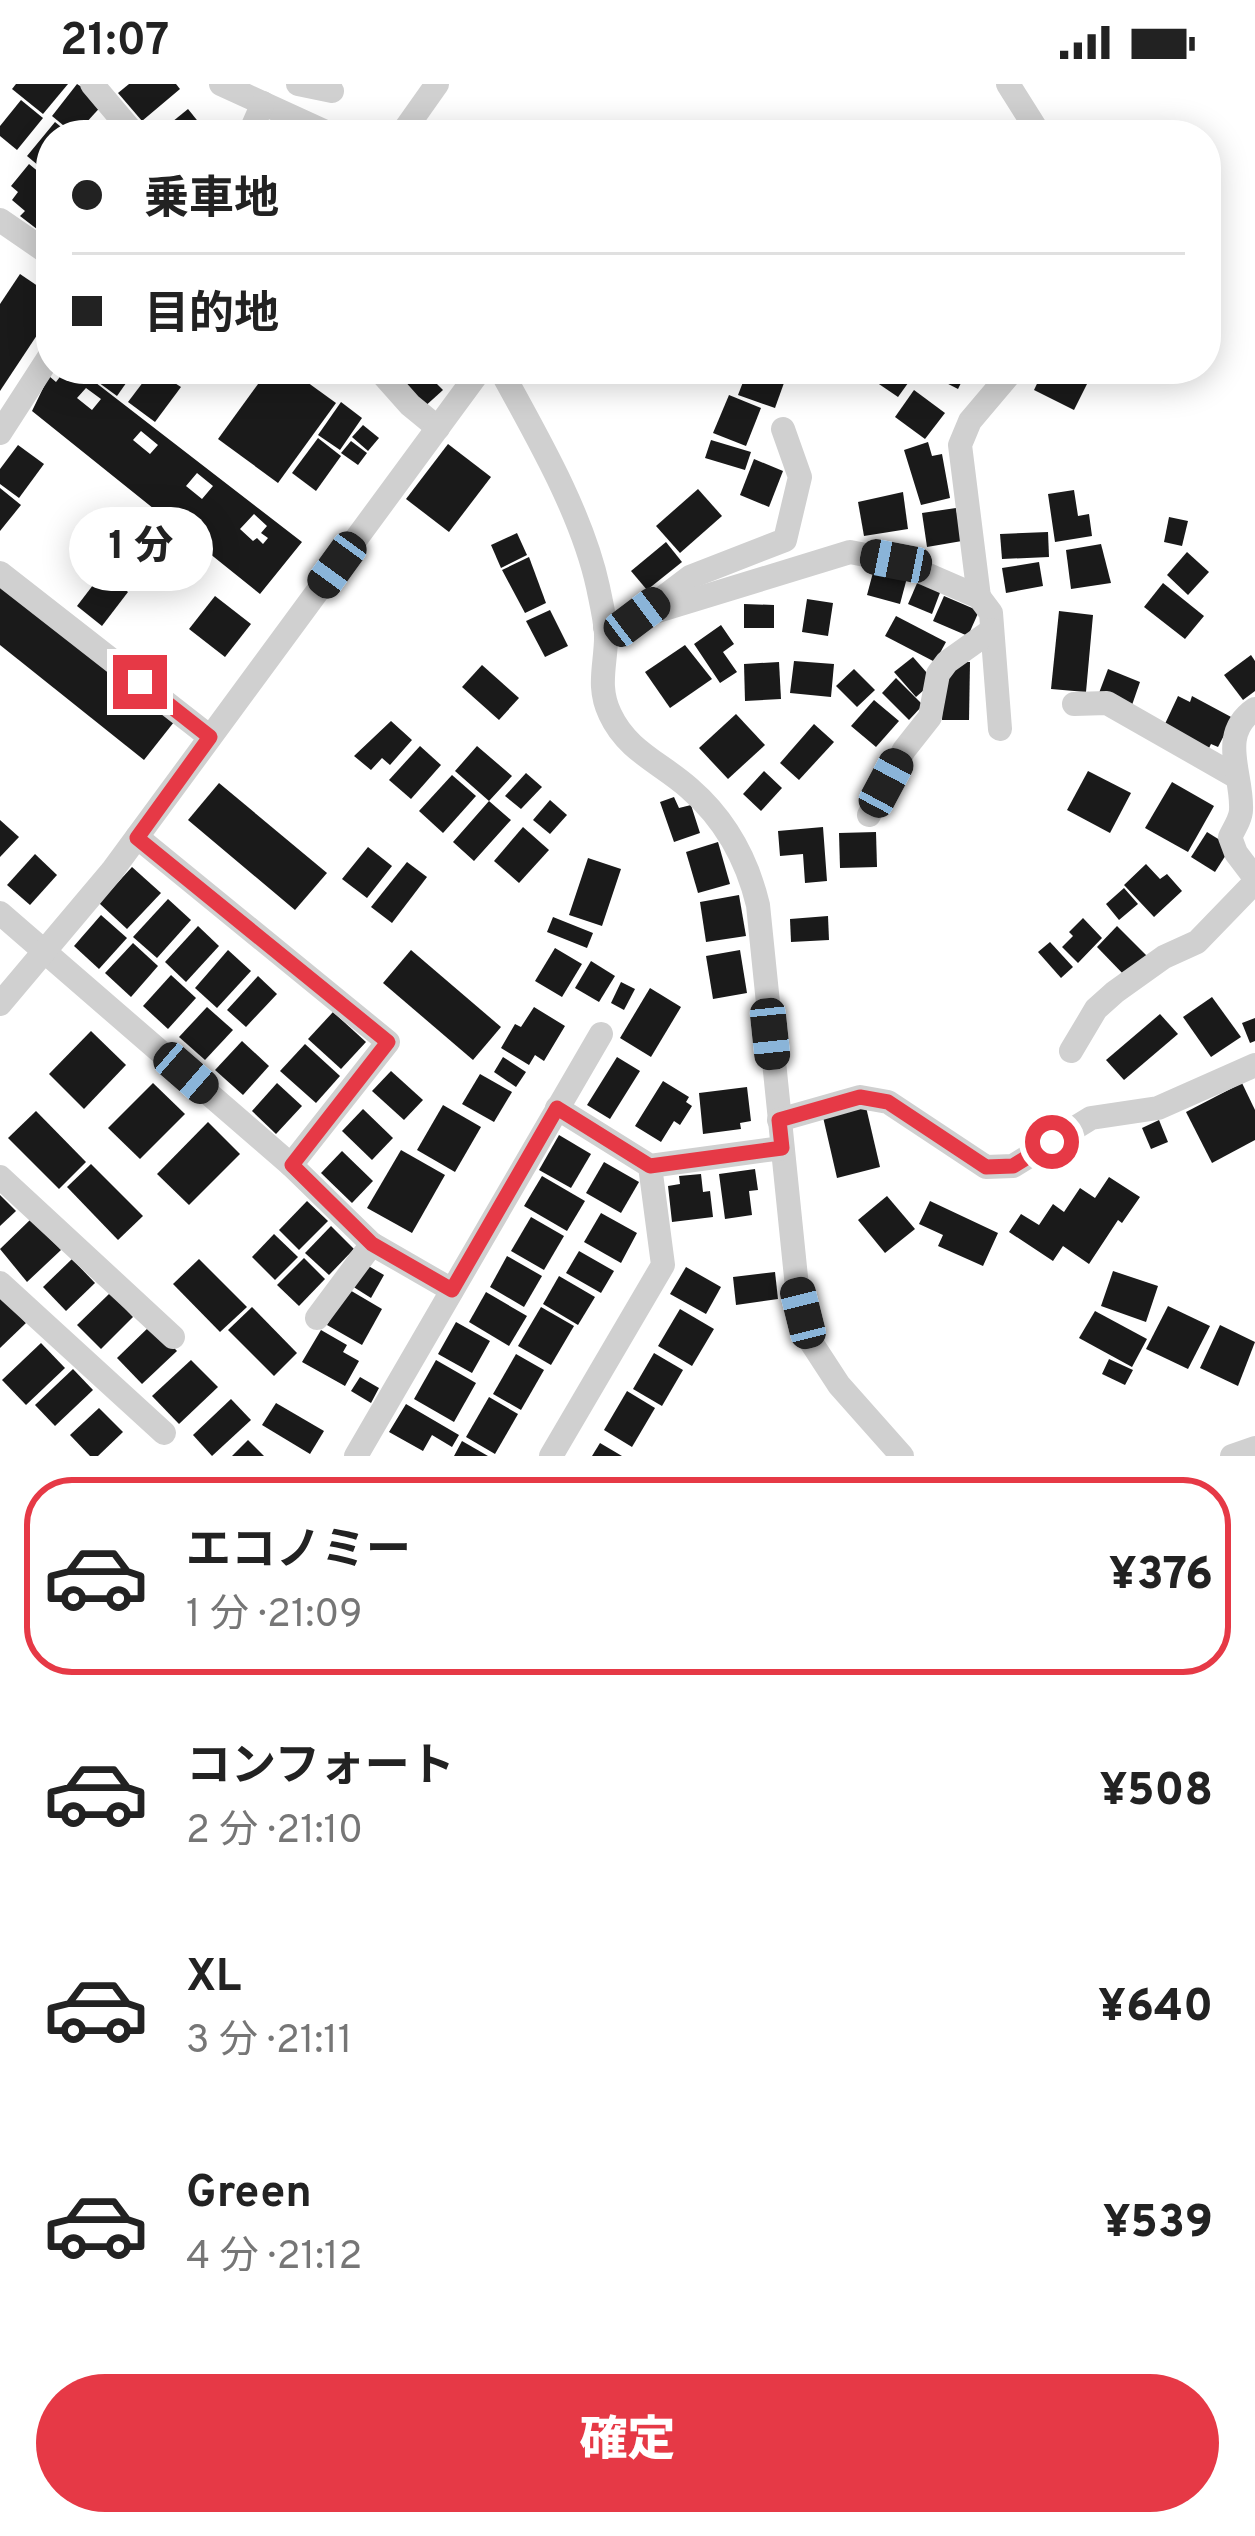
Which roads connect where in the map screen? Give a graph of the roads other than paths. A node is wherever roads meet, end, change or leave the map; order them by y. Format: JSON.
{"nodes":[{"id":1,"x":92,"y":84,"type":"edge"},
{"id":2,"x":221,"y":84,"type":"edge"},
{"id":3,"x":298,"y":84,"type":"edge"},
{"id":4,"x":437,"y":84,"type":"edge"},
{"id":5,"x":1008,"y":84,"type":"edge"},
{"id":6,"x":332,"y":92,"type":"dead end"},
{"id":7,"x":262,"y":103,"type":"junction"},
{"id":8,"x":122,"y":120,"type":"edge"},
{"id":9,"x":255,"y":120,"type":"edge"},
{"id":10,"x":299,"y":120,"type":"edge"},
{"id":11,"x":412,"y":120,"type":"edge"},
{"id":12,"x":1031,"y":120,"type":"edge"},
{"id":13,"x":0,"y":220,"type":"edge"},
{"id":14,"x":36,"y":245,"type":"edge"},
{"id":15,"x":36,"y":377,"type":"edge"},
{"id":16,"x":391,"y":384,"type":"edge"},
{"id":17,"x":470,"y":384,"type":"edge"},
{"id":18,"x":508,"y":384,"type":"edge"},
{"id":19,"x":1001,"y":384,"type":"edge"},
{"id":20,"x":438,"y":428,"type":"junction"},
{"id":21,"x":783,"y":429,"type":"dead end"},
{"id":22,"x":0,"y":433,"type":"edge"},
{"id":23,"x":0,"y":574,"type":"edge"},
{"id":24,"x":979,"y":597,"type":"junction"},
{"id":25,"x":637,"y":617,"type":"junction"},
{"id":26,"x":605,"y":627,"type":"junction"},
{"id":27,"x":992,"y":630,"type":"junction"},
{"id":28,"x":1074,"y":704,"type":"dead end"},
{"id":29,"x":1255,"y":709,"type":"edge"},
{"id":30,"x":1000,"y":729,"type":"dead end"},
{"id":31,"x":210,"y":737,"type":"junction"},
{"id":32,"x":1235,"y":776,"type":"junction"},
{"id":33,"x":868,"y":815,"type":"dead end"},
{"id":34,"x":137,"y":838,"type":"junction"},
{"id":35,"x":1255,"y":880,"type":"edge"},
{"id":36,"x":0,"y":913,"type":"edge"},
{"id":37,"x":46,"y":950,"type":"junction"},
{"id":38,"x":0,"y":1004,"type":"edge"},
{"id":39,"x":601,"y":1034,"type":"dead end"},
{"id":40,"x":1071,"y":1051,"type":"dead end"},
{"id":41,"x":1255,"y":1065,"type":"edge"},
{"id":42,"x":557,"y":1108,"type":"junction"},
{"id":43,"x":779,"y":1120,"type":"junction"},
{"id":44,"x":782,"y":1148,"type":"junction"},
{"id":45,"x":292,"y":1165,"type":"junction"},
{"id":46,"x":650,"y":1166,"type":"junction"},
{"id":47,"x":0,"y":1177,"type":"edge"},
{"id":48,"x":372,"y":1244,"type":"junction"},
{"id":49,"x":0,"y":1283,"type":"edge"},
{"id":50,"x":452,"y":1290,"type":"junction"},
{"id":51,"x":317,"y":1318,"type":"dead end"},
{"id":52,"x":173,"y":1337,"type":"dead end"},
{"id":53,"x":164,"y":1433,"type":"dead end"},
{"id":54,"x":1255,"y":1448,"type":"edge"},
{"id":55,"x":356,"y":1456,"type":"edge"},
{"id":56,"x":551,"y":1456,"type":"edge"},
{"id":57,"x":902,"y":1456,"type":"edge"},
{"id":58,"x":1232,"y":1456,"type":"edge"}],
"edges":[{"from":1,"to":8,"type":"street"},
{"from":2,"to":7,"type":"street"},
{"from":3,"to":6,"type":"street"},
{"from":4,"to":11,"type":"street"},
{"from":5,"to":12,"type":"street"},
{"from":7,"to":9,"type":"street"},
{"from":7,"to":10,"type":"street"},
{"from":13,"to":14,"type":"street"},
{"from":15,"to":22,"type":"street"},
{"from":16,"to":20,"type":"street"},
{"from":17,"to":20,"type":"street"},
{"from":18,"to":26,"type":"street"},
{"from":19,"to":24,"type":"street"},
{"from":20,"to":31,"type":"street"},
{"from":21,"to":25,"type":"street"},
{"from":23,"to":31,"type":"street"},
{"from":24,"to":25,"type":"street"},
{"from":24,"to":27,"type":"street"},
{"from":25,"to":26,"type":"street"},
{"from":26,"to":43,"type":"street"},
{"from":27,"to":30,"type":"street"},
{"from":27,"to":33,"type":"street"},
{"from":28,"to":32,"type":"street"},
{"from":29,"to":32,"type":"street"},
{"from":31,"to":34,"type":"street"},
{"from":32,"to":35,"type":"street"},
{"from":34,"to":37,"type":"street"},
{"from":34,"to":45,"type":"street"},
{"from":35,"to":40,"type":"street"},
{"from":36,"to":37,"type":"street"},
{"from":37,"to":38,"type":"street"},
{"from":37,"to":45,"type":"street"},
{"from":39,"to":42,"type":"street"},
{"from":41,"to":43,"type":"street"},
{"from":42,"to":46,"type":"street"},
{"from":42,"to":50,"type":"street"},
{"from":43,"to":44,"type":"street"},
{"from":44,"to":46,"type":"street"},
{"from":44,"to":57,"type":"street"},
{"from":45,"to":48,"type":"street"},
{"from":46,"to":56,"type":"street"},
{"from":47,"to":52,"type":"street"},
{"from":48,"to":50,"type":"street"},
{"from":48,"to":51,"type":"street"},
{"from":49,"to":53,"type":"street"},
{"from":50,"to":55,"type":"street"},
{"from":54,"to":58,"type":"street"}]}
